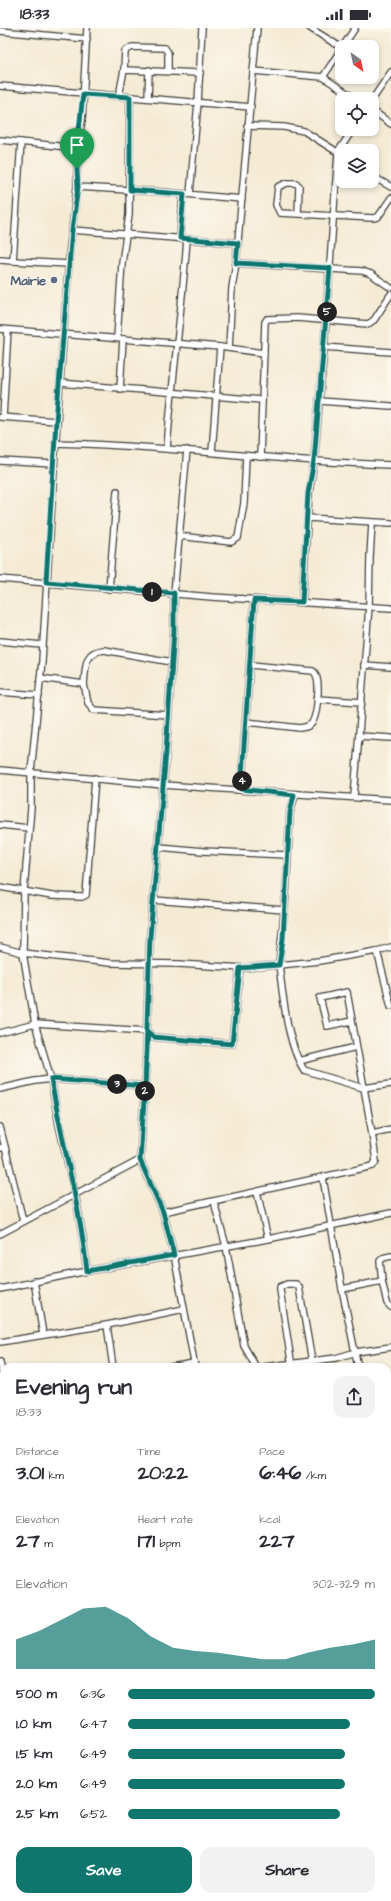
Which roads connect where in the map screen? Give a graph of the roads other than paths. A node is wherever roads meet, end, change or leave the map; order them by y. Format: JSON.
{"nodes":[{"id":1,"x":87,"y":28,"type":"edge"},
{"id":2,"x":202,"y":28,"type":"edge"},
{"id":3,"x":257,"y":28,"type":"edge"},
{"id":4,"x":310,"y":28,"type":"edge"},
{"id":5,"x":355,"y":28,"type":"edge"},
{"id":6,"x":0,"y":31,"type":"edge"},
{"id":7,"x":87,"y":40,"type":"junction"},
{"id":8,"x":347,"y":40,"type":"edge"},
{"id":9,"x":335,"y":44,"type":"edge"},
{"id":10,"x":335,"y":59,"type":"edge"},
{"id":11,"x":124,"y":70,"type":"junction"},
{"id":12,"x":149,"y":70,"type":"junction"},
{"id":13,"x":168,"y":71,"type":"junction"},
{"id":14,"x":253,"y":71,"type":"junction"},
{"id":15,"x":391,"y":72,"type":"edge"},
{"id":16,"x":200,"y":74,"type":"junction"},
{"id":17,"x":323,"y":77,"type":"junction"},
{"id":18,"x":0,"y":86,"type":"edge"},
{"id":19,"x":346,"y":92,"type":"edge"},
{"id":20,"x":377,"y":92,"type":"edge"},
{"id":21,"x":83,"y":94,"type":"junction"},
{"id":22,"x":119,"y":96,"type":"junction"},
{"id":23,"x":130,"y":97,"type":"junction"},
{"id":24,"x":148,"y":98,"type":"junction"},
{"id":25,"x":198,"y":102,"type":"junction"},
{"id":26,"x":250,"y":107,"type":"junction"},
{"id":27,"x":379,"y":115,"type":"edge"},
{"id":28,"x":391,"y":124,"type":"edge"},
{"id":29,"x":247,"y":126,"type":"junction"},
{"id":30,"x":0,"y":140,"type":"edge"},
{"id":31,"x":21,"y":142,"type":"junction"},
{"id":32,"x":77,"y":148,"type":"junction"},
{"id":33,"x":335,"y":151,"type":"edge"},
{"id":34,"x":379,"y":180,"type":"edge"},
{"id":35,"x":78,"y":187,"type":"junction"},
{"id":36,"x":391,"y":187,"type":"edge"},
{"id":37,"x":337,"y":188,"type":"edge"},
{"id":38,"x":130,"y":190,"type":"junction"},
{"id":39,"x":187,"y":194,"type":"junction"},
{"id":40,"x":391,"y":198,"type":"edge"},
{"id":41,"x":242,"y":199,"type":"junction"},
{"id":42,"x":298,"y":214,"type":"junction"},
{"id":43,"x":334,"y":216,"type":"junction"},
{"id":44,"x":72,"y":230,"type":"junction"},
{"id":45,"x":127,"y":235,"type":"junction"},
{"id":46,"x":180,"y":238,"type":"junction"},
{"id":47,"x":187,"y":239,"type":"junction"},
{"id":48,"x":238,"y":243,"type":"junction"},
{"id":49,"x":0,"y":260,"type":"edge"},
{"id":50,"x":13,"y":260,"type":"junction"},
{"id":51,"x":236,"y":263,"type":"junction"},
{"id":52,"x":69,"y":264,"type":"junction"},
{"id":53,"x":330,"y":268,"type":"junction"},
{"id":54,"x":391,"y":288,"type":"edge"},
{"id":55,"x":391,"y":294,"type":"edge"},
{"id":56,"x":326,"y":321,"type":"junction"},
{"id":57,"x":0,"y":329,"type":"edge"},
{"id":58,"x":8,"y":330,"type":"junction"},
{"id":59,"x":64,"y":334,"type":"junction"},
{"id":60,"x":117,"y":338,"type":"junction"},
{"id":61,"x":123,"y":339,"type":"junction"},
{"id":62,"x":176,"y":343,"type":"junction"},
{"id":63,"x":324,"y":346,"type":"junction"},
{"id":64,"x":220,"y":347,"type":"junction"},
{"id":65,"x":229,"y":348,"type":"junction"},
{"id":66,"x":391,"y":352,"type":"edge"},
{"id":67,"x":264,"y":353,"type":"junction"},
{"id":68,"x":60,"y":383,"type":"junction"},
{"id":69,"x":120,"y":389,"type":"junction"},
{"id":70,"x":172,"y":393,"type":"junction"},
{"id":71,"x":216,"y":396,"type":"junction"},
{"id":72,"x":262,"y":400,"type":"junction"},
{"id":73,"x":319,"y":401,"type":"junction"},
{"id":74,"x":391,"y":406,"type":"edge"},
{"id":75,"x":2,"y":417,"type":"edge"},
{"id":76,"x":56,"y":421,"type":"junction"},
{"id":77,"x":55,"y":443,"type":"junction"},
{"id":78,"x":167,"y":448,"type":"junction"},
{"id":79,"x":187,"y":450,"type":"junction"},
{"id":80,"x":212,"y":452,"type":"junction"},
{"id":81,"x":246,"y":456,"type":"junction"},
{"id":82,"x":260,"y":457,"type":"junction"},
{"id":83,"x":0,"y":461,"type":"edge"},
{"id":84,"x":314,"y":461,"type":"junction"},
{"id":85,"x":54,"y":464,"type":"junction"},
{"id":86,"x":391,"y":465,"type":"edge"},
{"id":87,"x":117,"y":491,"type":"dead end"},
{"id":88,"x":308,"y":518,"type":"junction"},
{"id":89,"x":372,"y":523,"type":"junction"},
{"id":90,"x":391,"y":523,"type":"edge"},
{"id":91,"x":180,"y":536,"type":"junction"},
{"id":92,"x":0,"y":579,"type":"edge"},
{"id":93,"x":46,"y":582,"type":"junction"},
{"id":94,"x":109,"y":588,"type":"junction"},
{"id":95,"x":174,"y":593,"type":"junction"},
{"id":96,"x":254,"y":600,"type":"junction"},
{"id":97,"x":302,"y":602,"type":"junction"},
{"id":98,"x":369,"y":606,"type":"junction"},
{"id":99,"x":391,"y":608,"type":"edge"},
{"id":100,"x":0,"y":641,"type":"edge"},
{"id":101,"x":42,"y":646,"type":"junction"},
{"id":102,"x":172,"y":662,"type":"junction"},
{"id":103,"x":251,"y":665,"type":"junction"},
{"id":104,"x":364,"y":665,"type":"junction"},
{"id":105,"x":391,"y":667,"type":"edge"},
{"id":106,"x":40,"y":678,"type":"junction"},
{"id":107,"x":84,"y":684,"type":"junction"},
{"id":108,"x":0,"y":692,"type":"edge"},
{"id":109,"x":39,"y":695,"type":"junction"},
{"id":110,"x":317,"y":699,"type":"junction"},
{"id":111,"x":362,"y":702,"type":"junction"},
{"id":112,"x":168,"y":715,"type":"junction"},
{"id":113,"x":246,"y":722,"type":"junction"},
{"id":114,"x":359,"y":736,"type":"junction"},
{"id":115,"x":391,"y":738,"type":"edge"},
{"id":116,"x":0,"y":770,"type":"edge"},
{"id":117,"x":31,"y":772,"type":"junction"},
{"id":118,"x":94,"y":778,"type":"junction"},
{"id":119,"x":163,"y":785,"type":"junction"},
{"id":120,"x":241,"y":789,"type":"junction"},
{"id":121,"x":294,"y":795,"type":"junction"},
{"id":122,"x":354,"y":797,"type":"junction"},
{"id":123,"x":391,"y":800,"type":"edge"},
{"id":124,"x":0,"y":825,"type":"edge"},
{"id":125,"x":29,"y":828,"type":"junction"},
{"id":126,"x":159,"y":847,"type":"junction"},
{"id":127,"x":287,"y":855,"type":"junction"},
{"id":128,"x":0,"y":887,"type":"edge"},
{"id":129,"x":24,"y":892,"type":"junction"},
{"id":130,"x":153,"y":900,"type":"junction"},
{"id":131,"x":284,"y":910,"type":"junction"},
{"id":132,"x":0,"y":947,"type":"edge"},
{"id":133,"x":391,"y":947,"type":"edge"},
{"id":134,"x":377,"y":951,"type":"junction"},
{"id":135,"x":23,"y":952,"type":"junction"},
{"id":136,"x":149,"y":963,"type":"junction"},
{"id":137,"x":279,"y":965,"type":"junction"},
{"id":138,"x":240,"y":968,"type":"junction"},
{"id":139,"x":391,"y":1006,"type":"edge"},
{"id":140,"x":352,"y":1022,"type":"junction"},
{"id":141,"x":35,"y":1024,"type":"junction"},
{"id":142,"x":148,"y":1031,"type":"junction"},
{"id":143,"x":0,"y":1033,"type":"edge"},
{"id":144,"x":356,"y":1047,"type":"junction"},
{"id":145,"x":299,"y":1061,"type":"junction"},
{"id":146,"x":51,"y":1079,"type":"junction"},
{"id":147,"x":391,"y":1084,"type":"edge"},
{"id":148,"x":145,"y":1086,"type":"junction"},
{"id":149,"x":363,"y":1088,"type":"junction"},
{"id":150,"x":0,"y":1089,"type":"edge"},
{"id":151,"x":0,"y":1127,"type":"edge"},
{"id":152,"x":391,"y":1129,"type":"edge"},
{"id":153,"x":372,"y":1133,"type":"junction"},
{"id":154,"x":2,"y":1148,"type":"edge"},
{"id":155,"x":140,"y":1160,"type":"junction"},
{"id":156,"x":322,"y":1178,"type":"junction"},
{"id":157,"x":257,"y":1192,"type":"junction"},
{"id":158,"x":74,"y":1194,"type":"junction"},
{"id":159,"x":214,"y":1202,"type":"junction"},
{"id":160,"x":163,"y":1212,"type":"junction"},
{"id":161,"x":391,"y":1213,"type":"edge"},
{"id":162,"x":23,"y":1221,"type":"junction"},
{"id":163,"x":332,"y":1226,"type":"junction"},
{"id":164,"x":0,"y":1234,"type":"edge"},
{"id":165,"x":268,"y":1239,"type":"junction"},
{"id":166,"x":226,"y":1246,"type":"junction"},
{"id":167,"x":174,"y":1255,"type":"junction"},
{"id":168,"x":391,"y":1256,"type":"edge"},
{"id":169,"x":87,"y":1271,"type":"junction"},
{"id":170,"x":34,"y":1281,"type":"junction"},
{"id":171,"x":382,"y":1281,"type":"junction"},
{"id":172,"x":0,"y":1289,"type":"edge"},
{"id":173,"x":342,"y":1289,"type":"junction"},
{"id":174,"x":391,"y":1306,"type":"edge"},
{"id":175,"x":184,"y":1309,"type":"junction"},
{"id":176,"x":107,"y":1324,"type":"junction"},
{"id":177,"x":43,"y":1334,"type":"junction"},
{"id":178,"x":0,"y":1342,"type":"edge"},
{"id":179,"x":391,"y":1347,"type":"edge"},
{"id":180,"x":356,"y":1352,"type":"junction"},
{"id":181,"x":112,"y":1363,"type":"edge"},
{"id":182,"x":194,"y":1363,"type":"edge"},
{"id":183,"x":254,"y":1363,"type":"edge"},
{"id":184,"x":292,"y":1363,"type":"edge"},
{"id":185,"x":313,"y":1363,"type":"edge"},
{"id":186,"x":317,"y":1363,"type":"edge"},
{"id":187,"x":357,"y":1363,"type":"edge"}],
"edges":[{"from":1,"to":7,"type":"street"},
{"from":2,"to":16,"type":"street"},
{"from":3,"to":14,"type":"street"},
{"from":4,"to":9,"type":"street"},
{"from":5,"to":8,"type":"street"},
{"from":6,"to":7,"type":"street"},
{"from":7,"to":21,"type":"street"},
{"from":10,"to":17,"type":"street"},
{"from":11,"to":12,"type":"street"},
{"from":11,"to":13,"type":"street"},
{"from":11,"to":22,"type":"street"},
{"from":12,"to":13,"type":"street"},
{"from":12,"to":24,"type":"street"},
{"from":13,"to":16,"type":"street"},
{"from":14,"to":17,"type":"street"},
{"from":14,"to":26,"type":"street"},
{"from":15,"to":20,"type":"street"},
{"from":16,"to":25,"type":"street"},
{"from":17,"to":19,"type":"street"},
{"from":18,"to":21,"type":"street"},
{"from":21,"to":22,"type":"street"},
{"from":21,"to":32,"type":"street"},
{"from":22,"to":23,"type":"street"},
{"from":23,"to":24,"type":"street"},
{"from":23,"to":38,"type":"street"},
{"from":24,"to":25,"type":"street"},
{"from":25,"to":26,"type":"street"},
{"from":25,"to":39,"type":"street"},
{"from":26,"to":29,"type":"street"},
{"from":27,"to":28,"type":"street"},
{"from":29,"to":33,"type":"street"},
{"from":29,"to":41,"type":"street"},
{"from":30,"to":31,"type":"street"},
{"from":31,"to":32,"type":"street"},
{"from":31,"to":50,"type":"street"},
{"from":32,"to":35,"type":"street"},
{"from":34,"to":36,"type":"street"},
{"from":35,"to":38,"type":"street"},
{"from":35,"to":44,"type":"street"},
{"from":37,"to":43,"type":"street"},
{"from":38,"to":39,"type":"street"},
{"from":38,"to":45,"type":"street"},
{"from":39,"to":41,"type":"street"},
{"from":39,"to":46,"type":"street"},
{"from":40,"to":43,"type":"street"},
{"from":41,"to":48,"type":"street"},
{"from":42,"to":42,"type":"street"},
{"from":42,"to":43,"type":"street"},
{"from":43,"to":53,"type":"street"},
{"from":44,"to":45,"type":"street"},
{"from":44,"to":52,"type":"street"},
{"from":45,"to":46,"type":"street"},
{"from":45,"to":60,"type":"street"},
{"from":46,"to":47,"type":"street"},
{"from":47,"to":48,"type":"street"},
{"from":47,"to":62,"type":"street"},
{"from":48,"to":51,"type":"street"},
{"from":49,"to":50,"type":"street"},
{"from":50,"to":52,"type":"street"},
{"from":51,"to":53,"type":"street"},
{"from":51,"to":65,"type":"street"},
{"from":52,"to":59,"type":"street"},
{"from":53,"to":54,"type":"street"},
{"from":53,"to":56,"type":"street"},
{"from":55,"to":56,"type":"street"},
{"from":56,"to":63,"type":"street"},
{"from":56,"to":67,"type":"street"},
{"from":57,"to":58,"type":"street"},
{"from":58,"to":59,"type":"street"},
{"from":58,"to":75,"type":"street"},
{"from":59,"to":60,"type":"street"},
{"from":59,"to":68,"type":"street"},
{"from":60,"to":61,"type":"street"},
{"from":61,"to":62,"type":"street"},
{"from":61,"to":69,"type":"street"},
{"from":62,"to":64,"type":"street"},
{"from":62,"to":70,"type":"street"},
{"from":63,"to":66,"type":"street"},
{"from":63,"to":73,"type":"street"},
{"from":64,"to":65,"type":"street"},
{"from":64,"to":71,"type":"street"},
{"from":65,"to":67,"type":"street"},
{"from":67,"to":72,"type":"street"},
{"from":68,"to":69,"type":"street"},
{"from":68,"to":76,"type":"street"},
{"from":69,"to":70,"type":"street"},
{"from":70,"to":71,"type":"street"},
{"from":70,"to":78,"type":"street"},
{"from":71,"to":72,"type":"street"},
{"from":71,"to":80,"type":"street"},
{"from":72,"to":82,"type":"street"},
{"from":73,"to":74,"type":"street"},
{"from":73,"to":84,"type":"street"},
{"from":75,"to":76,"type":"street"},
{"from":76,"to":77,"type":"street"},
{"from":77,"to":78,"type":"street"},
{"from":77,"to":85,"type":"street"},
{"from":78,"to":79,"type":"street"},
{"from":79,"to":80,"type":"street"},
{"from":79,"to":91,"type":"street"},
{"from":80,"to":81,"type":"street"},
{"from":81,"to":82,"type":"street"},
{"from":81,"to":91,"type":"street"},
{"from":82,"to":84,"type":"street"},
{"from":83,"to":85,"type":"street"},
{"from":84,"to":86,"type":"street"},
{"from":84,"to":88,"type":"street"},
{"from":85,"to":93,"type":"street"},
{"from":87,"to":94,"type":"street"},
{"from":88,"to":89,"type":"street"},
{"from":88,"to":97,"type":"street"},
{"from":89,"to":90,"type":"street"},
{"from":89,"to":98,"type":"street"},
{"from":91,"to":95,"type":"street"},
{"from":92,"to":93,"type":"street"},
{"from":93,"to":94,"type":"street"},
{"from":93,"to":101,"type":"street"},
{"from":94,"to":95,"type":"street"},
{"from":95,"to":96,"type":"street"},
{"from":95,"to":102,"type":"street"},
{"from":96,"to":97,"type":"street"},
{"from":96,"to":103,"type":"street"},
{"from":97,"to":98,"type":"street"},
{"from":98,"to":99,"type":"street"},
{"from":98,"to":104,"type":"street"},
{"from":100,"to":101,"type":"street"},
{"from":101,"to":106,"type":"street"},
{"from":102,"to":107,"type":"street"},
{"from":102,"to":112,"type":"street"},
{"from":103,"to":110,"type":"street"},
{"from":103,"to":113,"type":"street"},
{"from":104,"to":105,"type":"street"},
{"from":104,"to":111,"type":"street"},
{"from":106,"to":107,"type":"street"},
{"from":106,"to":109,"type":"street"},
{"from":107,"to":112,"type":"street"},
{"from":108,"to":109,"type":"street"},
{"from":109,"to":117,"type":"street"},
{"from":110,"to":111,"type":"street"},
{"from":110,"to":113,"type":"street"},
{"from":111,"to":114,"type":"street"},
{"from":112,"to":119,"type":"street"},
{"from":113,"to":120,"type":"street"},
{"from":114,"to":115,"type":"street"},
{"from":114,"to":122,"type":"street"},
{"from":116,"to":117,"type":"street"},
{"from":117,"to":118,"type":"street"},
{"from":117,"to":125,"type":"street"},
{"from":118,"to":119,"type":"street"},
{"from":118,"to":129,"type":"street"},
{"from":119,"to":120,"type":"street"},
{"from":119,"to":126,"type":"street"},
{"from":120,"to":121,"type":"street"},
{"from":121,"to":122,"type":"street"},
{"from":121,"to":127,"type":"street"},
{"from":122,"to":123,"type":"street"},
{"from":124,"to":125,"type":"street"},
{"from":125,"to":129,"type":"street"},
{"from":126,"to":127,"type":"street"},
{"from":126,"to":130,"type":"street"},
{"from":127,"to":131,"type":"street"},
{"from":128,"to":129,"type":"street"},
{"from":129,"to":135,"type":"street"},
{"from":130,"to":131,"type":"street"},
{"from":130,"to":136,"type":"street"},
{"from":131,"to":137,"type":"street"},
{"from":132,"to":135,"type":"street"},
{"from":133,"to":134,"type":"street"},
{"from":134,"to":137,"type":"street"},
{"from":134,"to":139,"type":"street"},
{"from":135,"to":136,"type":"street"},
{"from":135,"to":141,"type":"street"},
{"from":136,"to":138,"type":"street"},
{"from":136,"to":142,"type":"street"},
{"from":137,"to":138,"type":"street"},
{"from":137,"to":145,"type":"street"},
{"from":138,"to":142,"type":"street"},
{"from":140,"to":140,"type":"street"},
{"from":140,"to":144,"type":"street"},
{"from":141,"to":142,"type":"street"},
{"from":141,"to":143,"type":"street"},
{"from":141,"to":146,"type":"street"},
{"from":142,"to":148,"type":"street"},
{"from":144,"to":145,"type":"street"},
{"from":144,"to":149,"type":"street"},
{"from":145,"to":149,"type":"street"},
{"from":146,"to":148,"type":"street"},
{"from":146,"to":150,"type":"street"},
{"from":146,"to":158,"type":"street"},
{"from":147,"to":149,"type":"street"},
{"from":148,"to":155,"type":"street"},
{"from":149,"to":153,"type":"street"},
{"from":151,"to":154,"type":"street"},
{"from":152,"to":153,"type":"street"},
{"from":153,"to":156,"type":"street"},
{"from":154,"to":162,"type":"street"},
{"from":155,"to":158,"type":"street"},
{"from":155,"to":160,"type":"street"},
{"from":156,"to":157,"type":"street"},
{"from":156,"to":163,"type":"street"},
{"from":157,"to":159,"type":"street"},
{"from":157,"to":165,"type":"street"},
{"from":158,"to":162,"type":"street"},
{"from":158,"to":169,"type":"street"},
{"from":159,"to":160,"type":"street"},
{"from":159,"to":166,"type":"street"},
{"from":160,"to":167,"type":"street"},
{"from":161,"to":163,"type":"street"},
{"from":162,"to":164,"type":"street"},
{"from":163,"to":165,"type":"street"},
{"from":163,"to":173,"type":"street"},
{"from":165,"to":166,"type":"street"},
{"from":166,"to":167,"type":"street"},
{"from":166,"to":183,"type":"street"},
{"from":167,"to":169,"type":"street"},
{"from":167,"to":175,"type":"street"},
{"from":168,"to":171,"type":"street"},
{"from":169,"to":170,"type":"street"},
{"from":170,"to":172,"type":"street"},
{"from":170,"to":177,"type":"street"},
{"from":171,"to":173,"type":"street"},
{"from":171,"to":174,"type":"street"},
{"from":173,"to":180,"type":"street"},
{"from":175,"to":176,"type":"street"},
{"from":175,"to":182,"type":"street"},
{"from":176,"to":177,"type":"street"},
{"from":176,"to":181,"type":"street"},
{"from":177,"to":178,"type":"street"},
{"from":179,"to":180,"type":"street"},
{"from":180,"to":186,"type":"street"},
{"from":180,"to":187,"type":"street"},
{"from":184,"to":185,"type":"street"}]}
